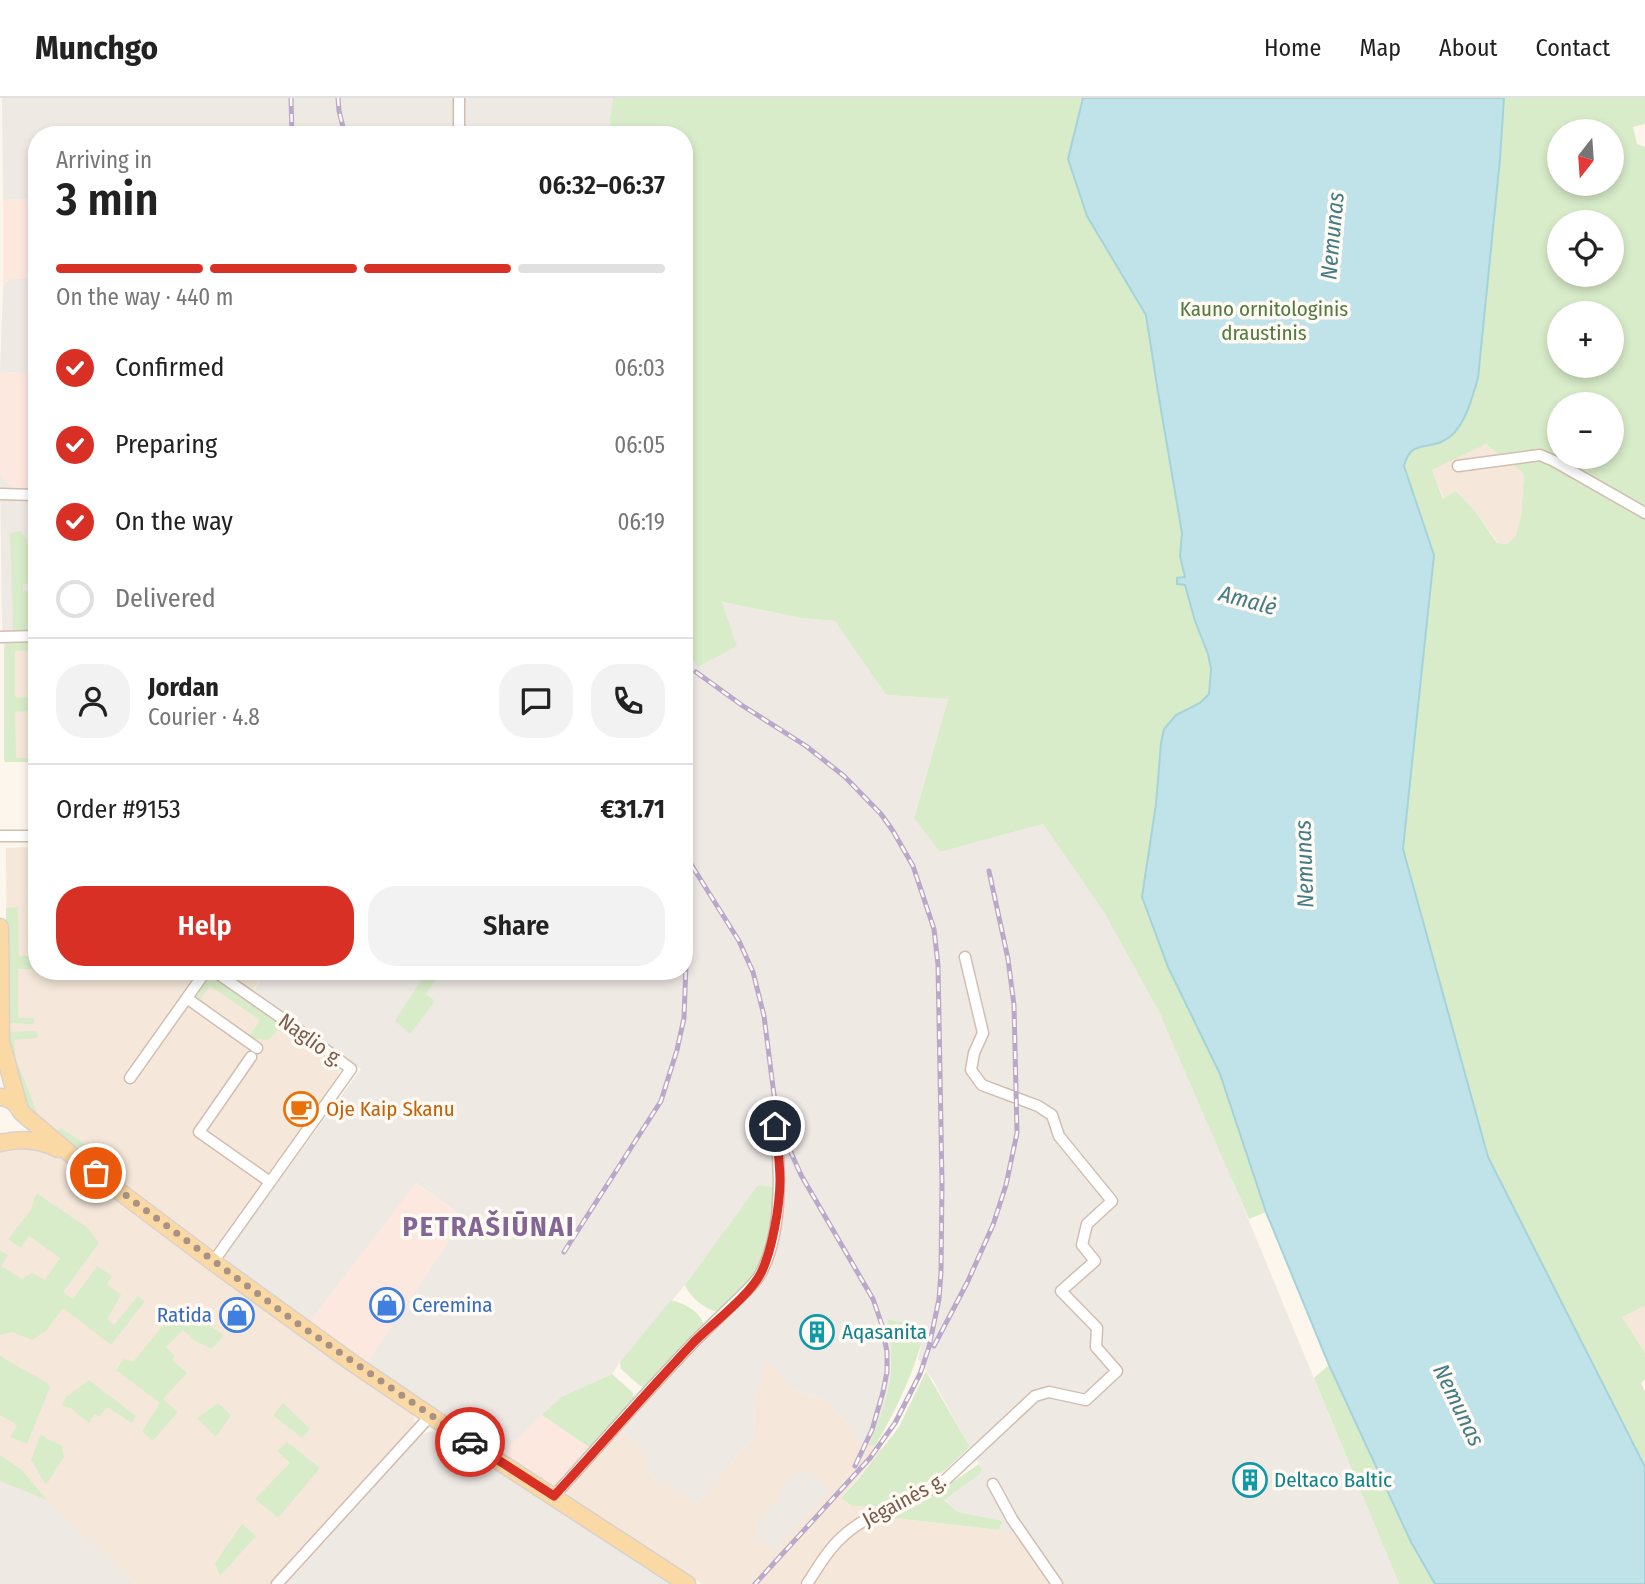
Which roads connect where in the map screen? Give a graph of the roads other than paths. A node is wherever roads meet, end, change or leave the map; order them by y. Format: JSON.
{"nodes":[{"id":1,"x":458,"y":98,"type":"edge"},
{"id":2,"x":458,"y":126,"type":"edge"},
{"id":3,"x":1458,"y":466,"type":"dead end"},
{"id":4,"x":0,"y":494,"type":"edge"},
{"id":5,"x":28,"y":495,"type":"edge"},
{"id":6,"x":1645,"y":513,"type":"edge"},
{"id":7,"x":28,"y":636,"type":"edge"},
{"id":8,"x":0,"y":637,"type":"edge"},
{"id":9,"x":0,"y":836,"type":"edge"},
{"id":10,"x":28,"y":836,"type":"edge"},
{"id":11,"x":0,"y":927,"type":"edge"},
{"id":12,"x":965,"y":957,"type":"dead end"},
{"id":13,"x":200,"y":980,"type":"edge"},
{"id":14,"x":227,"y":980,"type":"edge"},
{"id":15,"x":188,"y":999,"type":"junction"},
{"id":16,"x":1,"y":1044,"type":"edge"},
{"id":17,"x":130,"y":1078,"type":"dead end"},
{"id":18,"x":0,"y":1097,"type":"edge"},
{"id":19,"x":20,"y":1110,"type":"junction"},
{"id":20,"x":770,"y":1111,"type":"dead end"},
{"id":21,"x":2,"y":1143,"type":"edge"},
{"id":22,"x":75,"y":1158,"type":"junction"},
{"id":23,"x":270,"y":1182,"type":"junction"},
{"id":24,"x":213,"y":1262,"type":"junction"},
{"id":25,"x":431,"y":1415,"type":"junction"},
{"id":26,"x":993,"y":1483,"type":"dead end"},
{"id":27,"x":554,"y":1496,"type":"junction"},
{"id":28,"x":277,"y":1584,"type":"edge"},
{"id":29,"x":687,"y":1584,"type":"edge"},
{"id":30,"x":807,"y":1584,"type":"edge"},
{"id":31,"x":1057,"y":1584,"type":"edge"}],
"edges":[{"from":1,"to":2,"type":"street"},
{"from":3,"to":6,"type":"street"},
{"from":4,"to":5,"type":"street"},
{"from":7,"to":8,"type":"street"},
{"from":9,"to":10,"type":"street"},
{"from":11,"to":16,"type":"main road"},
{"from":12,"to":30,"type":"street","name":"Jėgainės g."},
{"from":13,"to":15,"type":"street"},
{"from":14,"to":23,"type":"street","name":"Naglio g."},
{"from":15,"to":17,"type":"street"},
{"from":15,"to":23,"type":"street"},
{"from":16,"to":19,"type":"main road"},
{"from":18,"to":19,"type":"main road"},
{"from":19,"to":21,"type":"main road"},
{"from":19,"to":22,"type":"main road"},
{"from":20,"to":27,"type":"street"},
{"from":21,"to":22,"type":"main road"},
{"from":22,"to":24,"type":"main road"},
{"from":23,"to":24,"type":"street","name":"Naglio g."},
{"from":24,"to":25,"type":"main road"},
{"from":25,"to":27,"type":"main road"},
{"from":25,"to":28,"type":"street"},
{"from":26,"to":31,"type":"street"},
{"from":27,"to":29,"type":"main road"}]}
